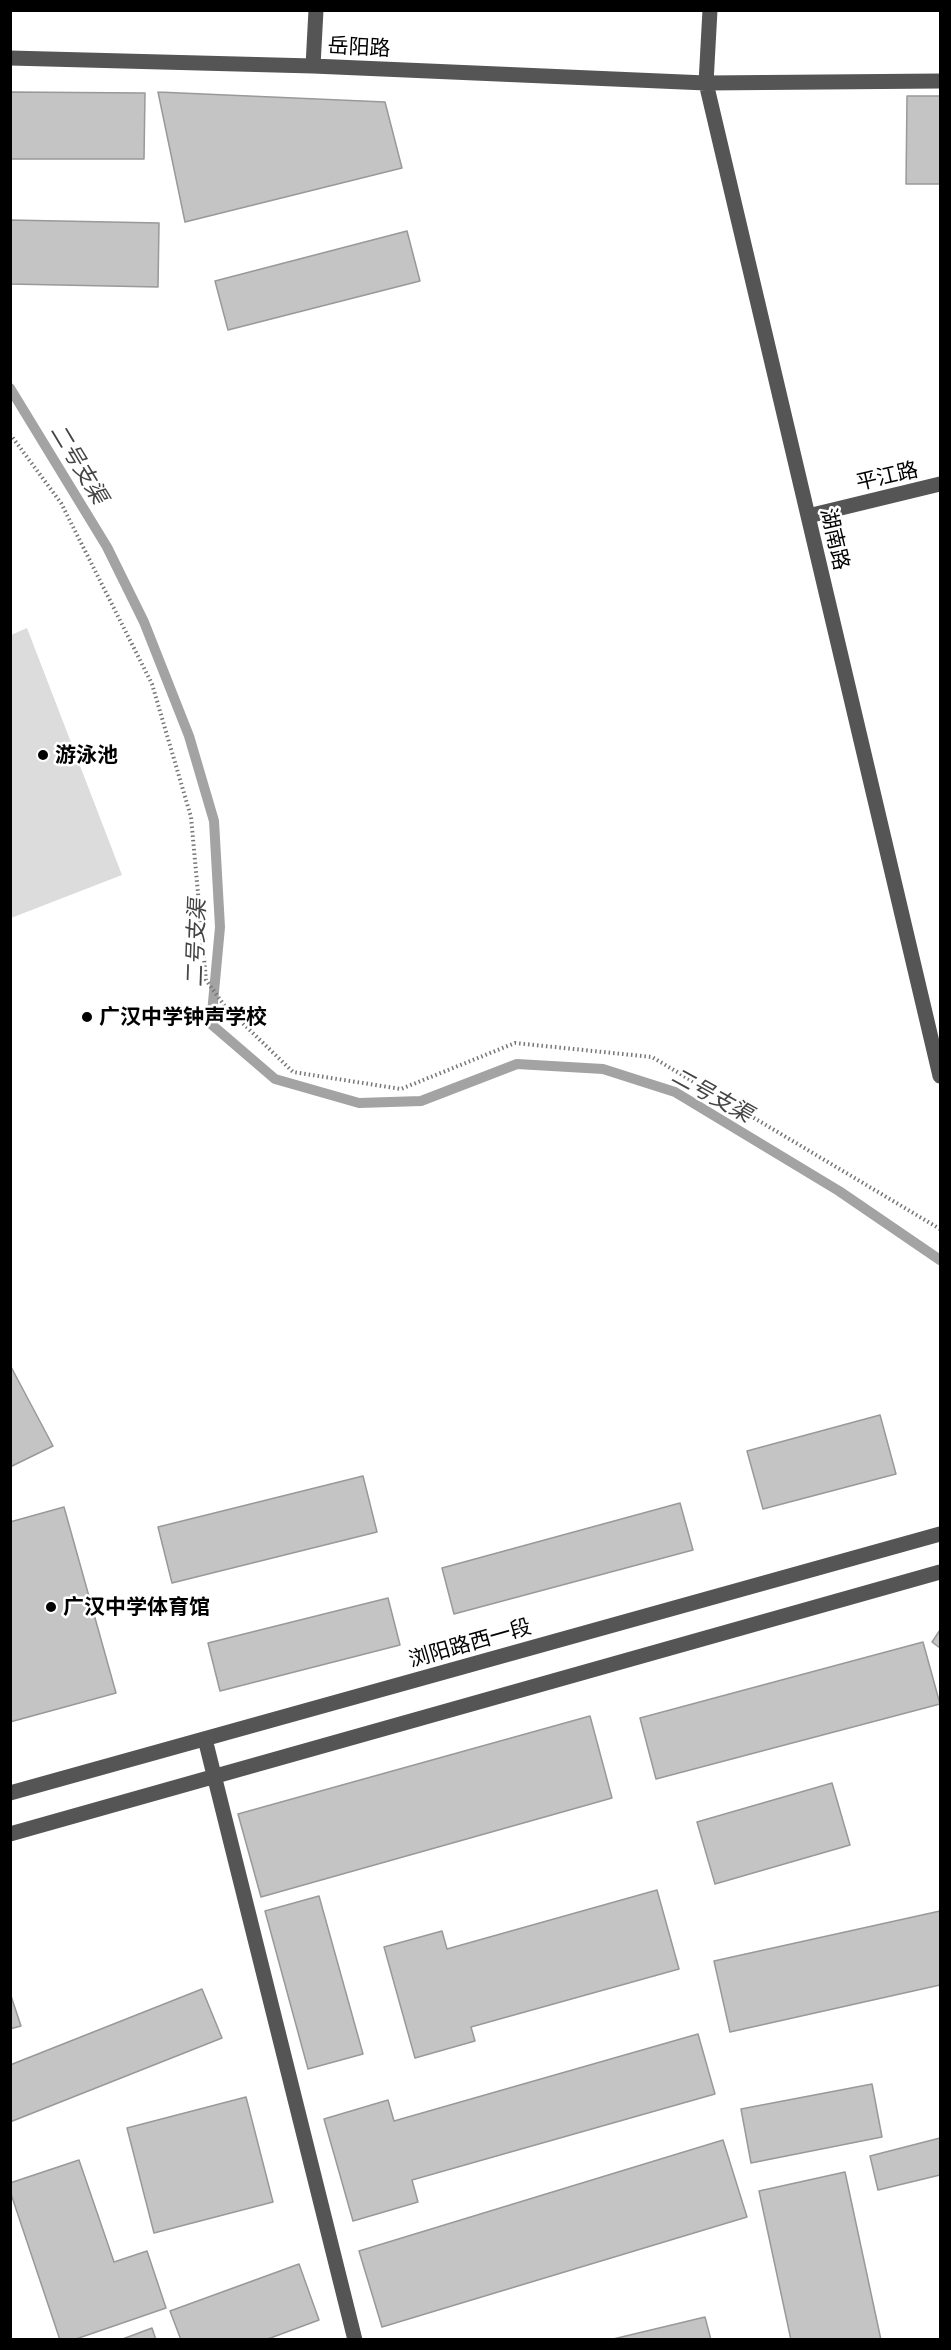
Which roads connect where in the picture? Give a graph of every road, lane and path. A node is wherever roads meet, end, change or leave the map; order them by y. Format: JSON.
{"nodes":[{"id":1,"x":316,"y":10,"type":"edge"},
{"id":2,"x":710,"y":10,"type":"edge"},
{"id":3,"x":10,"y":58,"type":"edge"},
{"id":4,"x":313,"y":66,"type":"junction"},
{"id":5,"x":940,"y":81,"type":"edge"},
{"id":6,"x":706,"y":83,"type":"junction"},
{"id":7,"x":10,"y":434,"type":"edge"},
{"id":8,"x":940,"y":484,"type":"edge"},
{"id":9,"x":808,"y":516,"type":"junction"},
{"id":10,"x":940,"y":1076,"type":"edge"},
{"id":11,"x":940,"y":1229,"type":"edge"},
{"id":12,"x":940,"y":1534,"type":"edge"},
{"id":13,"x":940,"y":1572,"type":"edge"},
{"id":14,"x":205,"y":1739,"type":"junction"},
{"id":15,"x":215,"y":1778,"type":"junction"},
{"id":16,"x":10,"y":1793,"type":"edge"},
{"id":17,"x":10,"y":1834,"type":"edge"},
{"id":18,"x":355,"y":2340,"type":"edge"}],
"edges":[{"from":1,"to":4,"type":"street"},
{"from":2,"to":6,"type":"street","name":"湖南路"},
{"from":3,"to":4,"type":"street","name":"岳阳路"},
{"from":4,"to":6,"type":"street","name":"岳阳路"},
{"from":5,"to":6,"type":"street","name":"岳阳路"},
{"from":6,"to":9,"type":"street","name":"湖南路"},
{"from":7,"to":11,"type":"path"},
{"from":8,"to":9,"type":"street","name":"平江路"},
{"from":9,"to":10,"type":"street","name":"湖南路"},
{"from":12,"to":14,"type":"street","name":"浏阳路西一段"},
{"from":13,"to":15,"type":"street"},
{"from":14,"to":15,"type":"street"},
{"from":14,"to":16,"type":"street","name":"浏阳路西一段"},
{"from":15,"to":17,"type":"street"},
{"from":15,"to":18,"type":"street"}]}
